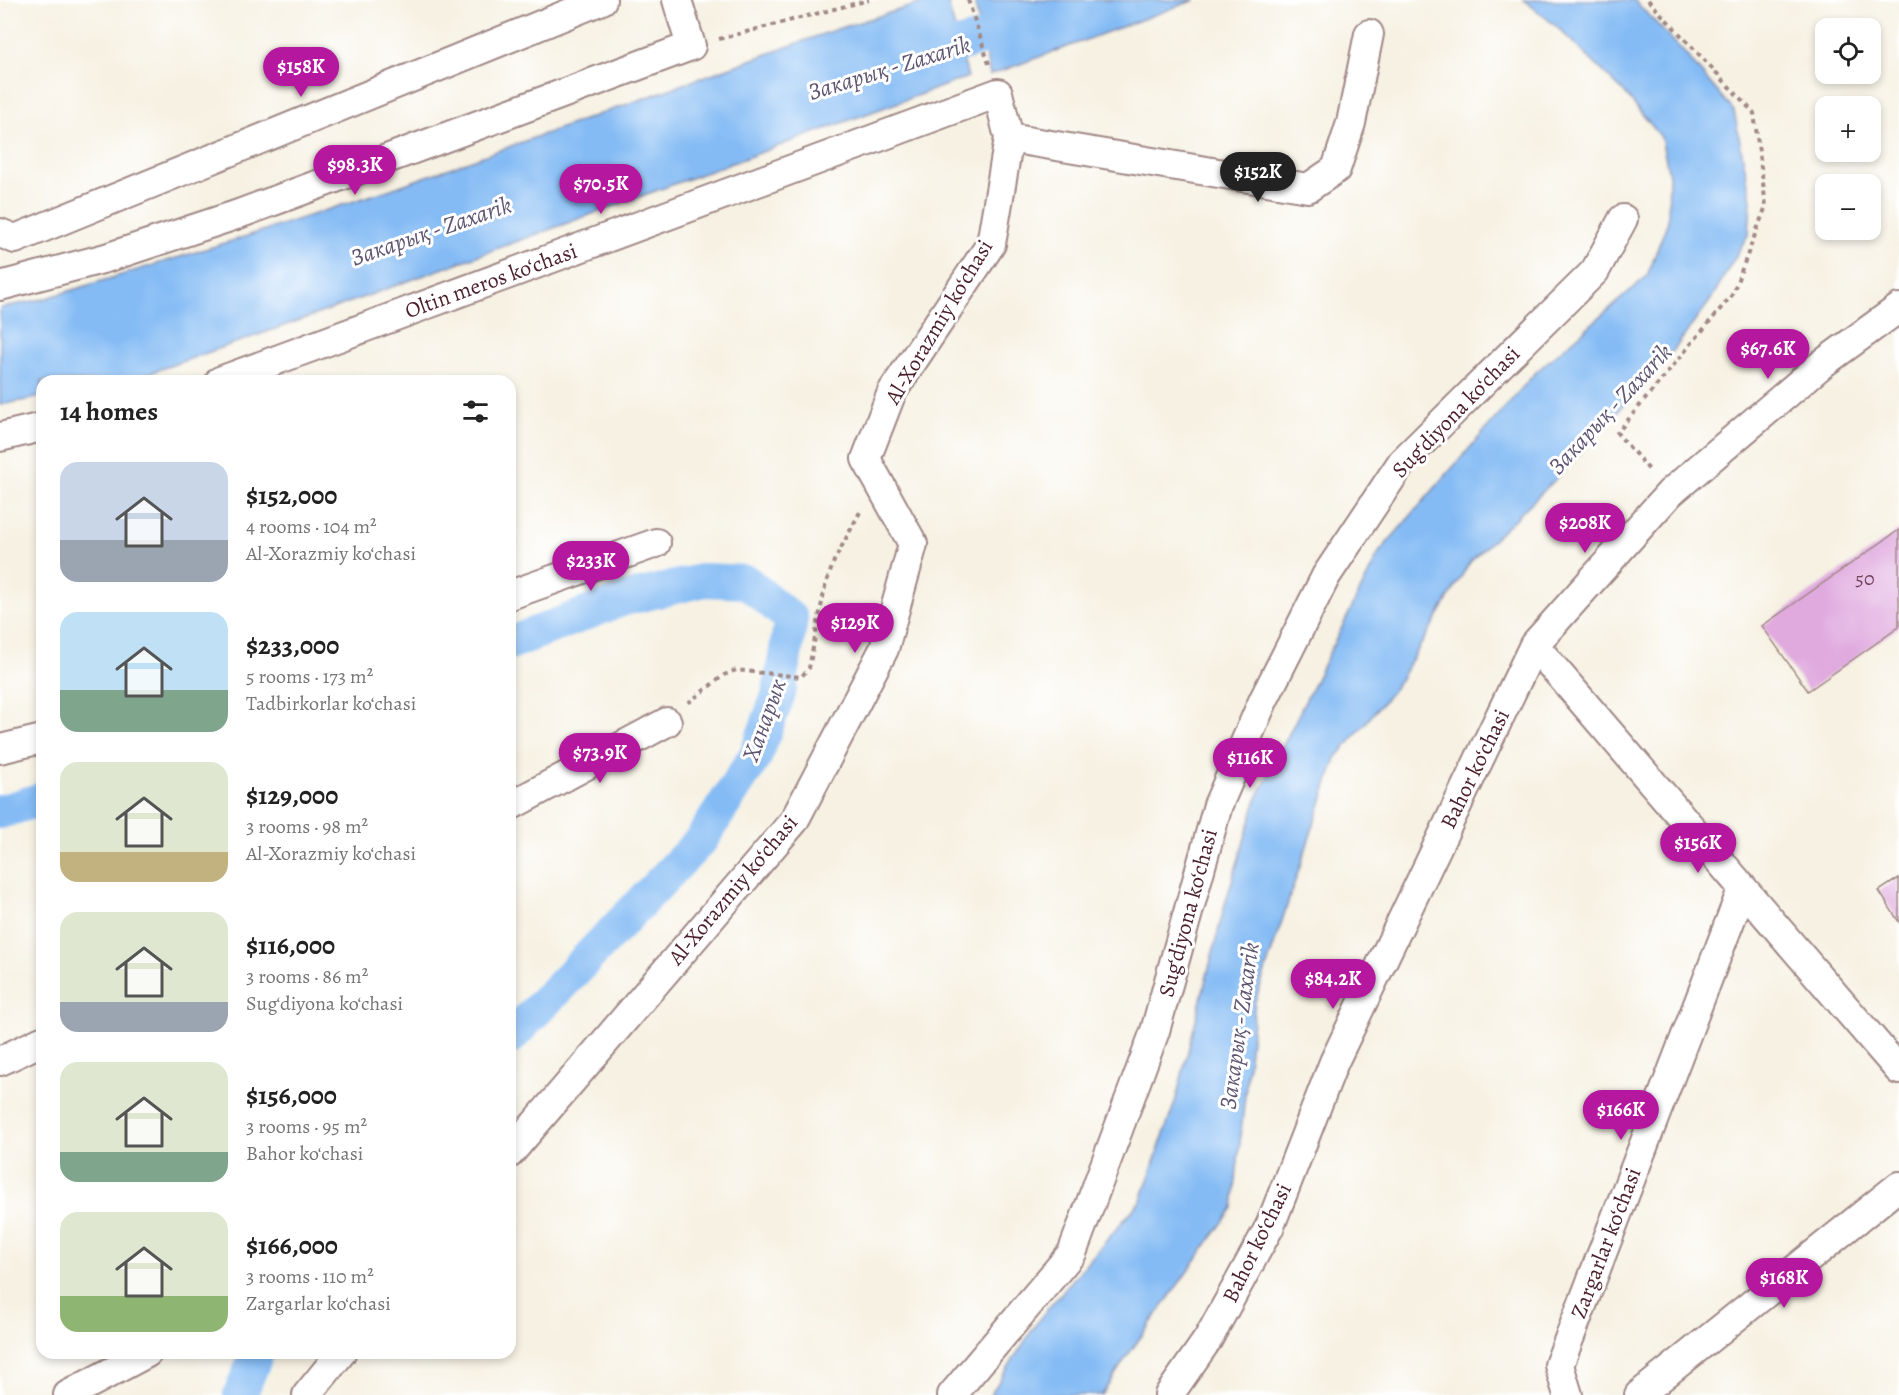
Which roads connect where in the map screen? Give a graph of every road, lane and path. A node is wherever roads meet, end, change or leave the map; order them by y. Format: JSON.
{"nodes":[{"id":1,"x":602,"y":0,"type":"edge"},
{"id":2,"x":677,"y":0,"type":"edge"},
{"id":3,"x":870,"y":0,"type":"edge"},
{"id":4,"x":968,"y":0,"type":"edge"},
{"id":5,"x":1647,"y":0,"type":"edge"},
{"id":6,"x":1369,"y":34,"type":"dead end"},
{"id":7,"x":690,"y":46,"type":"junction"},
{"id":8,"x":998,"y":93,"type":"junction"},
{"id":9,"x":1009,"y":138,"type":"junction"},
{"id":10,"x":1623,"y":219,"type":"dead end"},
{"id":11,"x":0,"y":233,"type":"edge"},
{"id":12,"x":0,"y":286,"type":"edge"},
{"id":13,"x":1899,"y":308,"type":"edge"},
{"id":14,"x":236,"y":375,"type":"edge"},
{"id":15,"x":36,"y":428,"type":"edge"},
{"id":16,"x":0,"y":437,"type":"edge"},
{"id":17,"x":878,"y":480,"type":"junction"},
{"id":18,"x":1670,"y":494,"type":"junction"},
{"id":19,"x":656,"y":543,"type":"dead end"},
{"id":20,"x":516,"y":594,"type":"edge"},
{"id":21,"x":1534,"y":645,"type":"junction"},
{"id":22,"x":667,"y":722,"type":"joint"},
{"id":23,"x":36,"y":740,"type":"edge"},
{"id":24,"x":0,"y":749,"type":"edge"},
{"id":25,"x":516,"y":803,"type":"edge"},
{"id":26,"x":1742,"y":890,"type":"junction"},
{"id":27,"x":36,"y":1044,"type":"edge"},
{"id":28,"x":0,"y":1061,"type":"edge"},
{"id":29,"x":1899,"y":1070,"type":"edge"},
{"id":30,"x":516,"y":1146,"type":"edge"},
{"id":31,"x":1899,"y":1186,"type":"edge"},
{"id":32,"x":136,"y":1359,"type":"edge"},
{"id":33,"x":336,"y":1359,"type":"edge"},
{"id":34,"x":68,"y":1395,"type":"edge"},
{"id":35,"x":306,"y":1395,"type":"edge"},
{"id":36,"x":952,"y":1395,"type":"edge"},
{"id":37,"x":1169,"y":1395,"type":"edge"},
{"id":38,"x":1568,"y":1395,"type":"edge"},
{"id":39,"x":1639,"y":1395,"type":"edge"}],
"edges":[{"from":1,"to":11,"type":"street"},
{"from":2,"to":7,"type":"street"},
{"from":3,"to":7,"type":"path"},
{"from":4,"to":8,"type":"path"},
{"from":5,"to":18,"type":"path"},
{"from":6,"to":9,"type":"street"},
{"from":7,"to":12,"type":"street"},
{"from":8,"to":9,"type":"street","name":"Al-Xorazmiy ko‘chasi"},
{"from":8,"to":14,"type":"street","name":"Oltin meros ko‘chasi"},
{"from":9,"to":17,"type":"street","name":"Al-Xorazmiy ko‘chasi"},
{"from":10,"to":36,"type":"street","name":"Sug‘diyona ko‘chasi"},
{"from":13,"to":18,"type":"street","name":"Bahor ko‘chasi"},
{"from":15,"to":16,"type":"street"},
{"from":17,"to":22,"type":"path"},
{"from":17,"to":30,"type":"street","name":"Al-Xorazmiy ko‘chasi"},
{"from":18,"to":21,"type":"street","name":"Bahor ko‘chasi"},
{"from":19,"to":20,"type":"street"},
{"from":21,"to":26,"type":"street"},
{"from":21,"to":37,"type":"street","name":"Bahor ko‘chasi"},
{"from":22,"to":25,"type":"street"},
{"from":23,"to":24,"type":"street"},
{"from":26,"to":29,"type":"street"},
{"from":26,"to":38,"type":"street","name":"Zargarlar ko‘chasi"},
{"from":27,"to":28,"type":"street"},
{"from":31,"to":39,"type":"street"},
{"from":32,"to":34,"type":"street"},
{"from":33,"to":35,"type":"street"}]}
